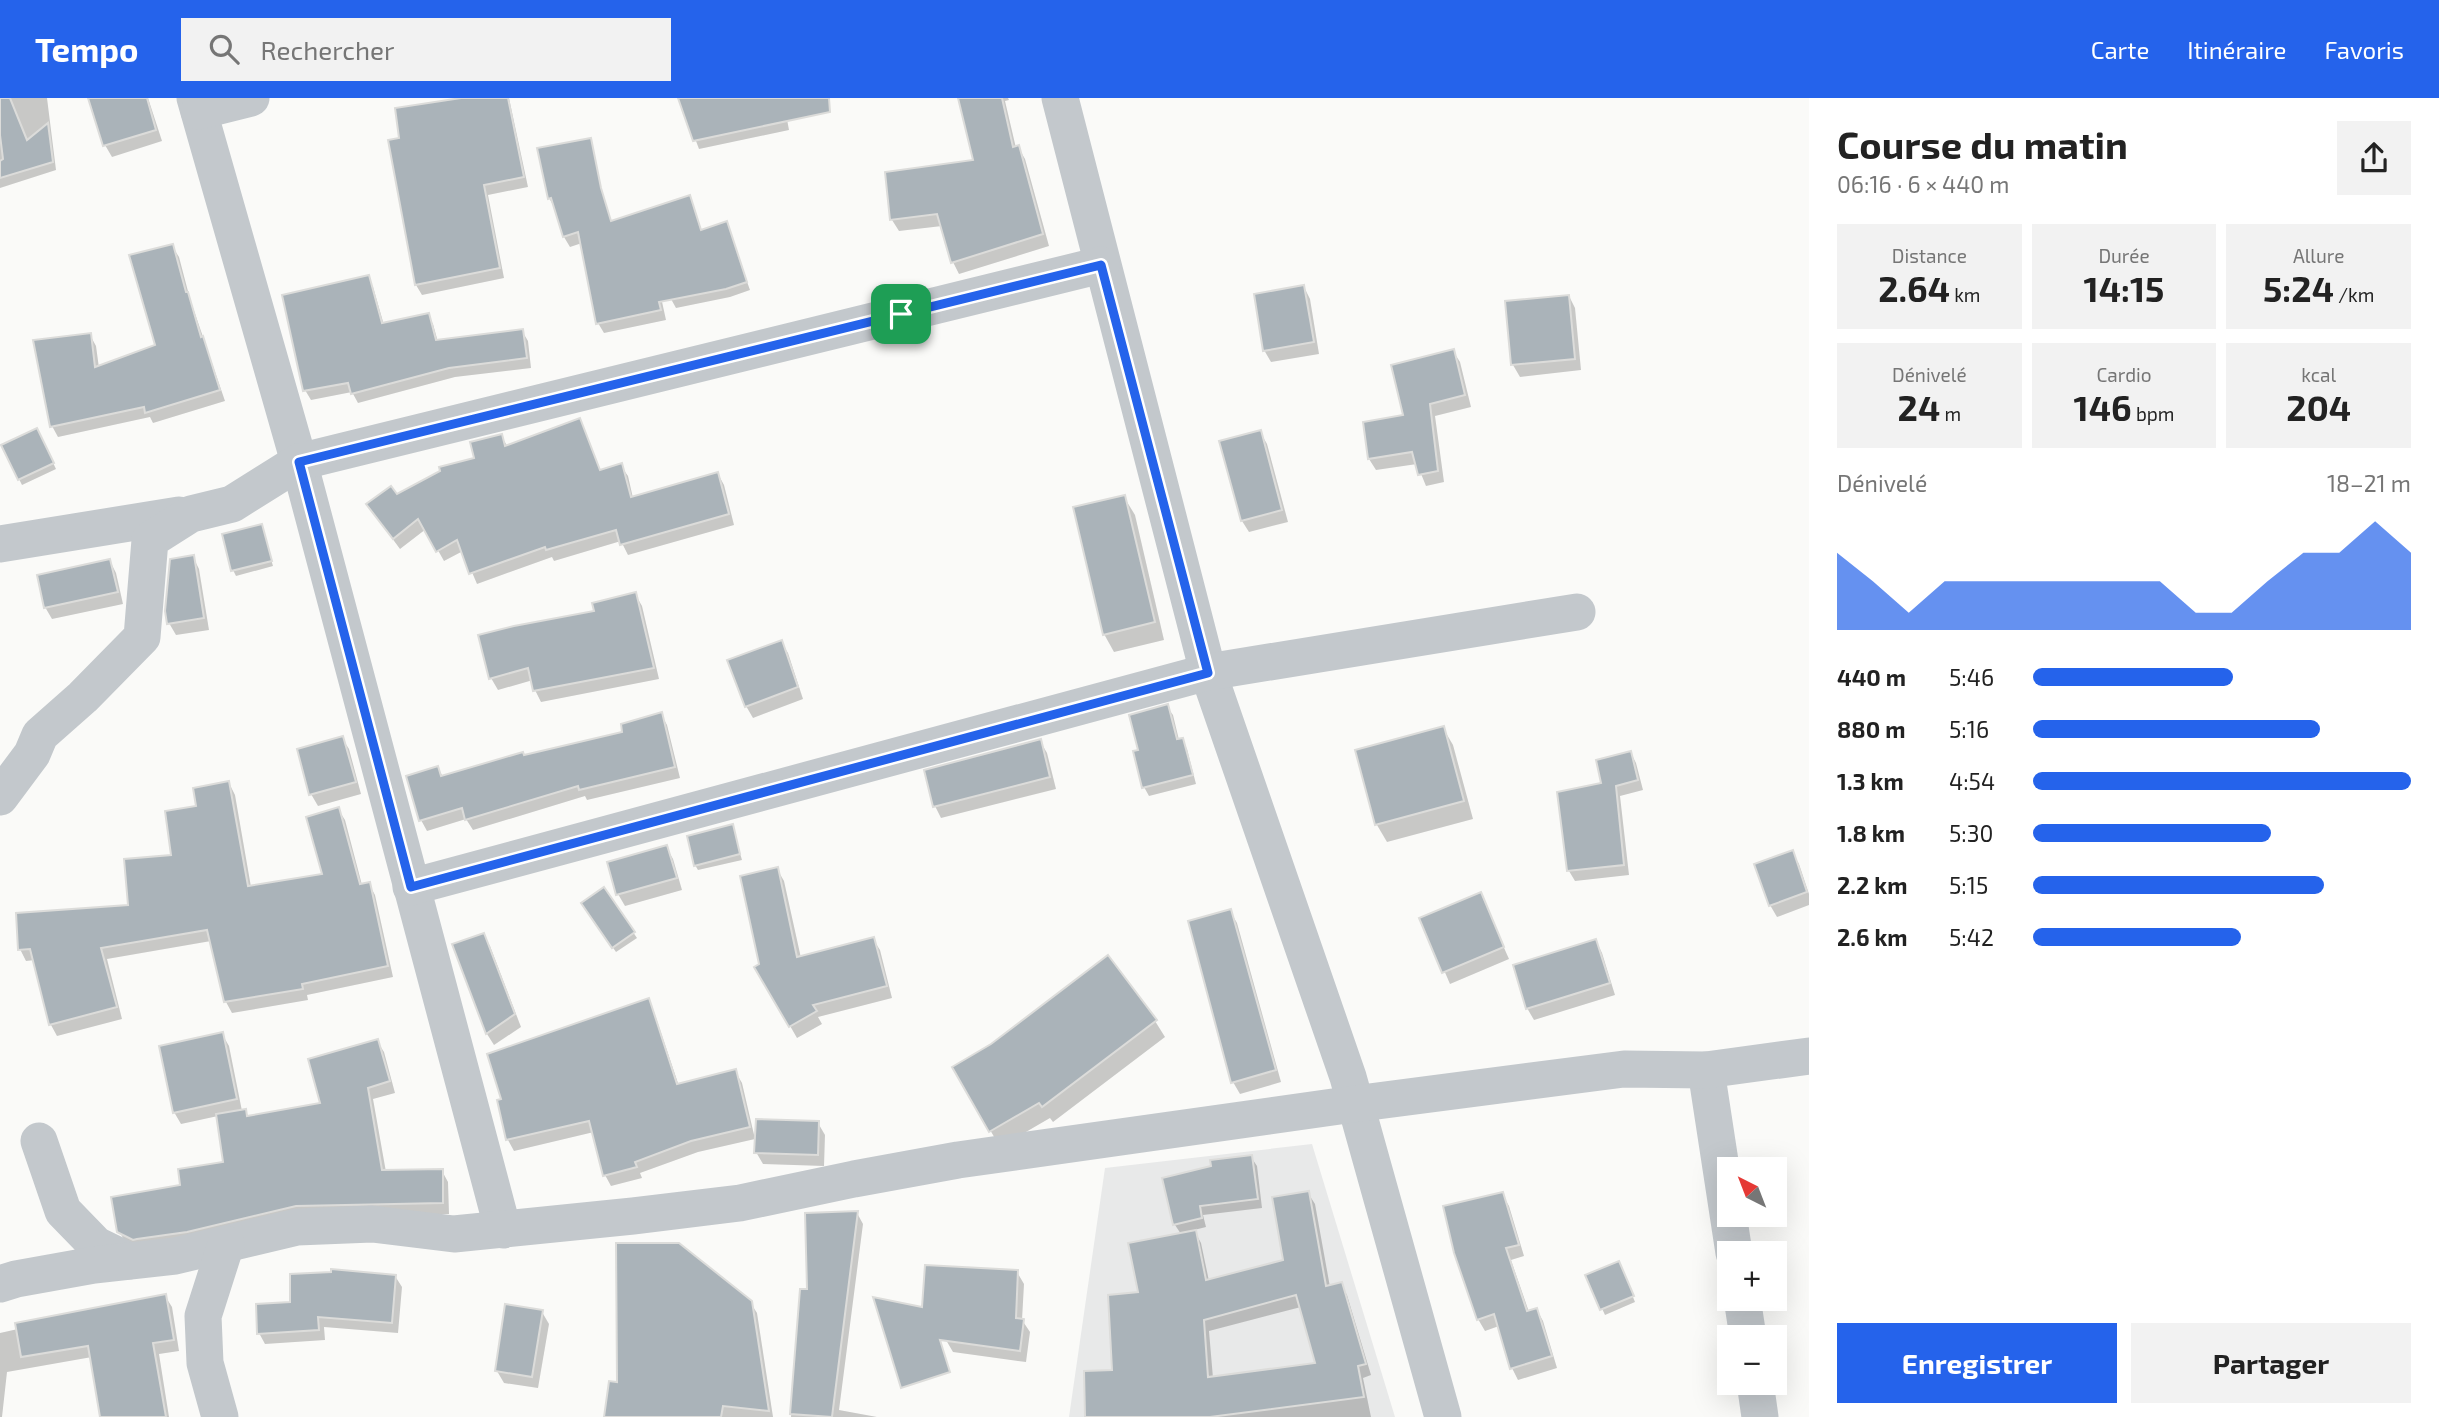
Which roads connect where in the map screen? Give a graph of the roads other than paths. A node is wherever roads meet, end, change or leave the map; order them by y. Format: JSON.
{"nodes":[{"id":1,"x":251,"y":98,"type":"edge"},
{"id":2,"x":1060,"y":98,"type":"edge"},
{"id":3,"x":197,"y":105,"type":"edge"},
{"id":4,"x":1101,"y":265,"type":"junction"},
{"id":5,"x":299,"y":462,"type":"junction"},
{"id":6,"x":191,"y":514,"type":"junction"},
{"id":7,"x":0,"y":544,"type":"edge"},
{"id":8,"x":1577,"y":612,"type":"dead end"},
{"id":9,"x":1208,"y":673,"type":"junction"},
{"id":10,"x":0,"y":797,"type":"edge"},
{"id":11,"x":411,"y":887,"type":"junction"},
{"id":12,"x":1809,"y":1056,"type":"edge"},
{"id":13,"x":1706,"y":1070,"type":"junction"},
{"id":14,"x":39,"y":1141,"type":"dead end"},
{"id":15,"x":503,"y":1230,"type":"junction"},
{"id":16,"x":1732,"y":1241,"type":"edge"},
{"id":17,"x":226,"y":1244,"type":"junction"},
{"id":18,"x":175,"y":1256,"type":"junction"},
{"id":19,"x":129,"y":1261,"type":"junction"},
{"id":20,"x":0,"y":1284,"type":"edge"},
{"id":21,"x":210,"y":1294,"type":"junction"},
{"id":22,"x":1757,"y":1395,"type":"edge"},
{"id":23,"x":220,"y":1417,"type":"edge"},
{"id":24,"x":1443,"y":1417,"type":"edge"},
{"id":25,"x":1760,"y":1417,"type":"edge"}],
"edges":[{"from":1,"to":3,"type":"street"},
{"from":2,"to":4,"type":"street"},
{"from":3,"to":5,"type":"street"},
{"from":4,"to":5,"type":"street"},
{"from":4,"to":9,"type":"street"},
{"from":5,"to":6,"type":"street"},
{"from":5,"to":11,"type":"street"},
{"from":6,"to":7,"type":"street"},
{"from":6,"to":10,"type":"street"},
{"from":8,"to":9,"type":"street"},
{"from":9,"to":11,"type":"street"},
{"from":9,"to":24,"type":"street"},
{"from":11,"to":15,"type":"street"},
{"from":12,"to":13,"type":"street"},
{"from":13,"to":15,"type":"street"},
{"from":13,"to":16,"type":"street"},
{"from":14,"to":19,"type":"street"},
{"from":15,"to":17,"type":"street"},
{"from":17,"to":18,"type":"street"},
{"from":17,"to":21,"type":"street"},
{"from":18,"to":19,"type":"street"},
{"from":18,"to":21,"type":"street"},
{"from":19,"to":20,"type":"street"},
{"from":21,"to":23,"type":"street"},
{"from":22,"to":25,"type":"street"}]}
